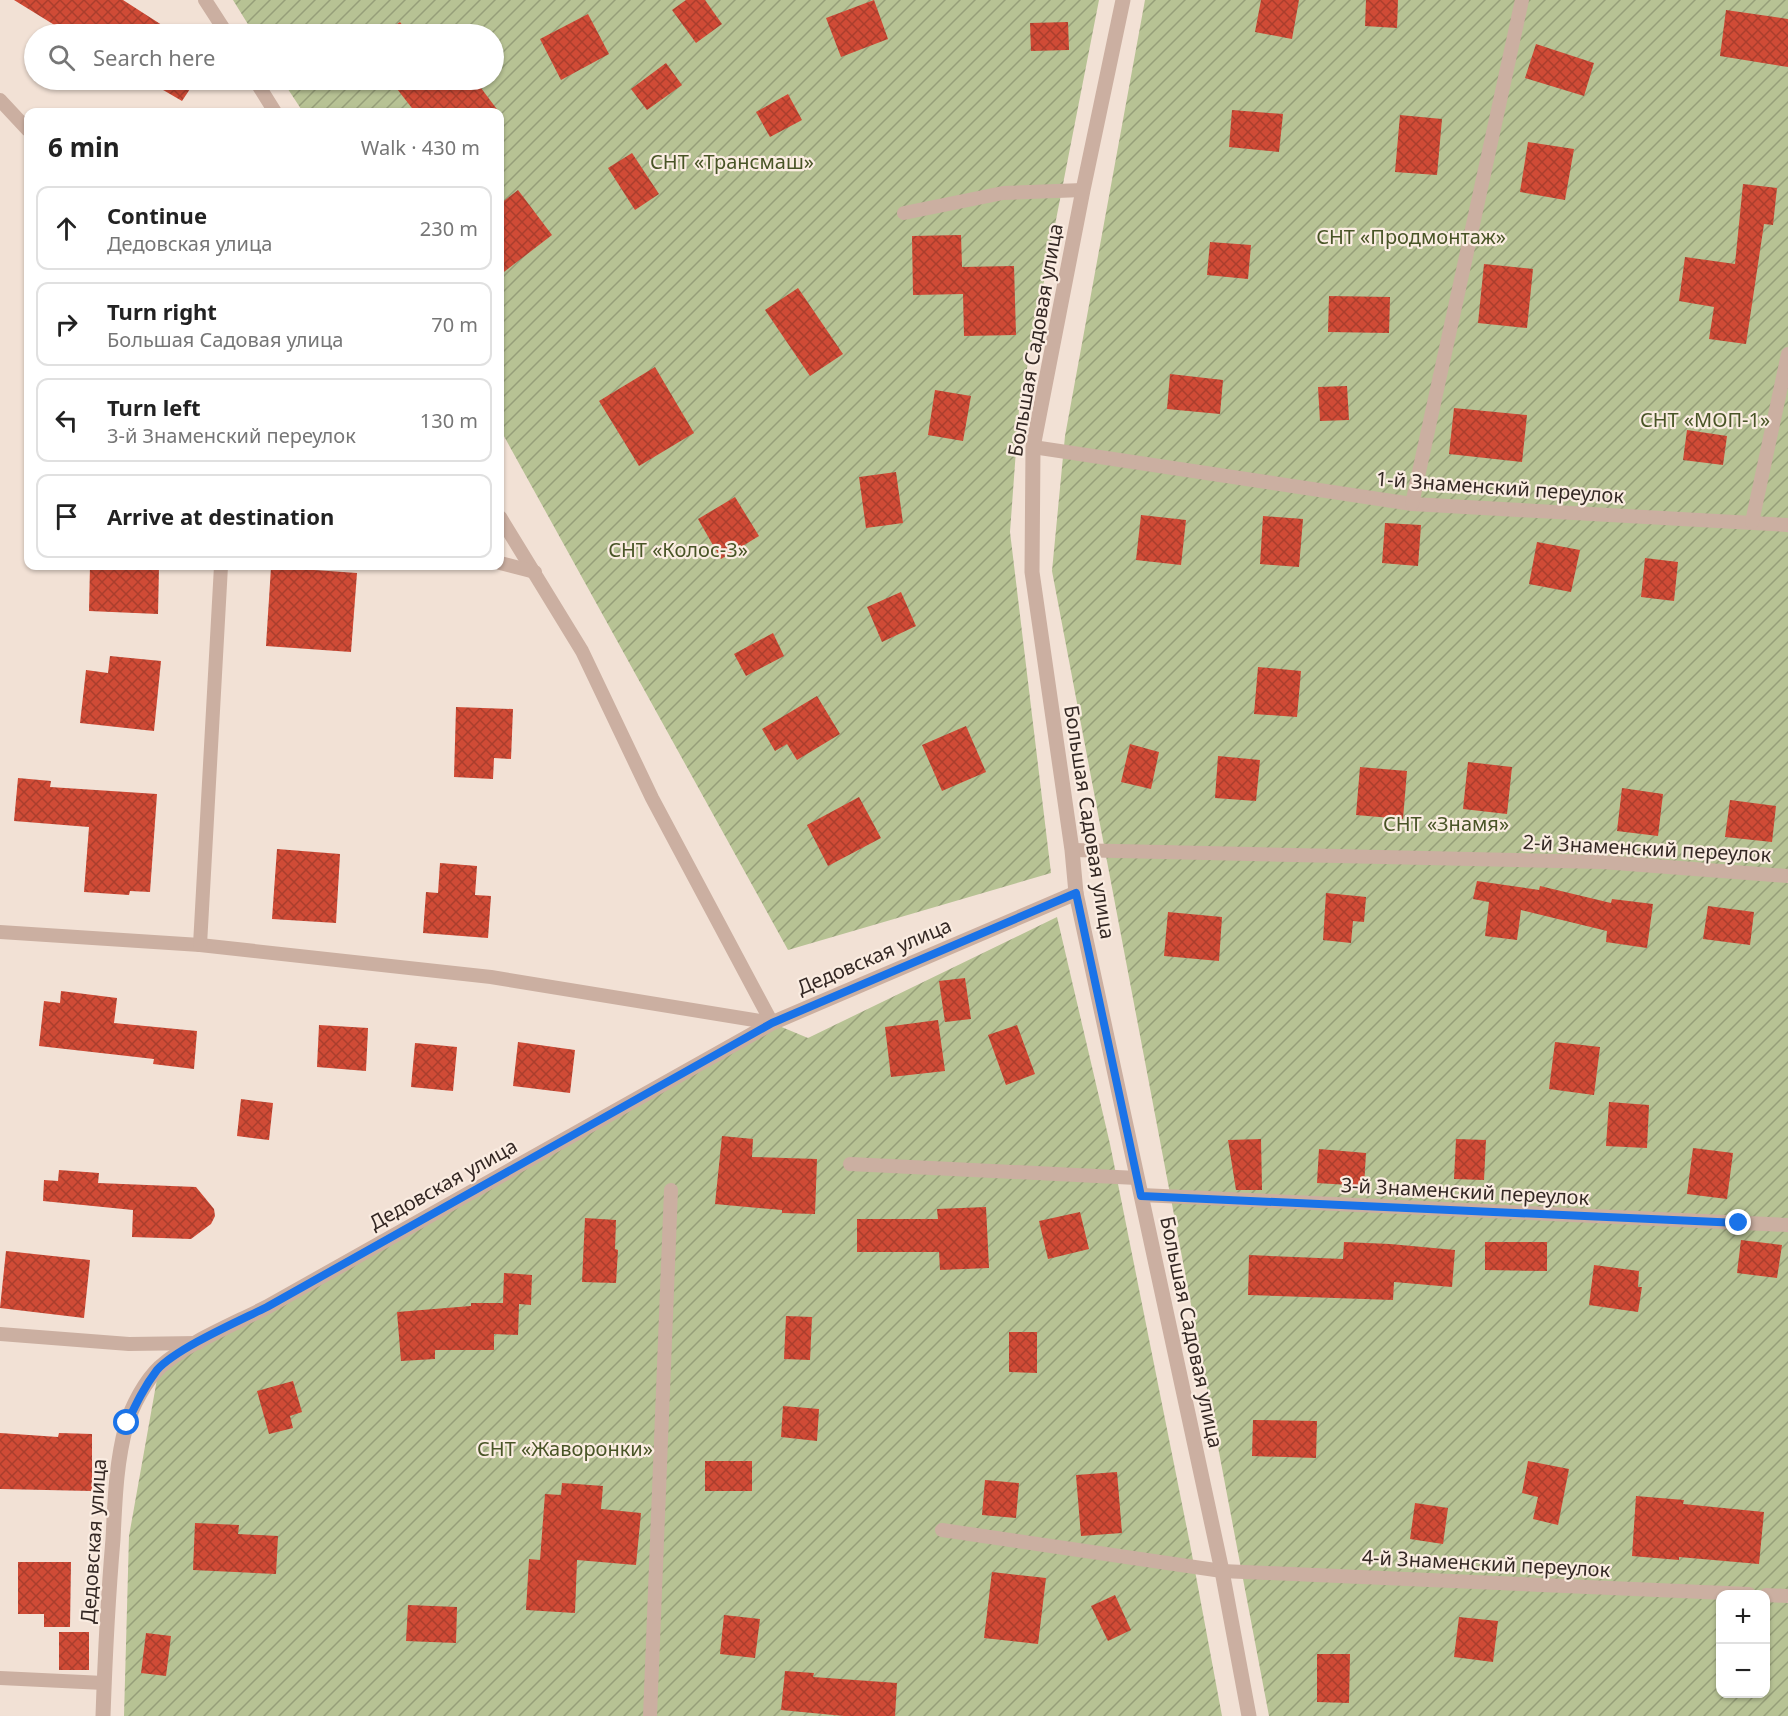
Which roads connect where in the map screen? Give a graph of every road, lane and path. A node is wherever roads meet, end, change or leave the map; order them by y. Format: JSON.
{"nodes":[{"id":1,"x":205,"y":0,"type":"edge"},
{"id":2,"x":1123,"y":0,"type":"edge"},
{"id":3,"x":1522,"y":0,"type":"edge"},
{"id":4,"x":221,"y":24,"type":"edge"},
{"id":5,"x":261,"y":90,"type":"edge"},
{"id":6,"x":0,"y":100,"type":"edge"},
{"id":7,"x":272,"y":108,"type":"edge"},
{"id":8,"x":24,"y":126,"type":"edge"},
{"id":9,"x":1083,"y":190,"type":"junction"},
{"id":10,"x":904,"y":213,"type":"dead end"},
{"id":11,"x":1788,"y":354,"type":"edge"},
{"id":12,"x":1033,"y":447,"type":"junction"},
{"id":13,"x":1412,"y":504,"type":"junction"},
{"id":14,"x":1752,"y":522,"type":"junction"},
{"id":15,"x":504,"y":523,"type":"edge"},
{"id":16,"x":1788,"y":525,"type":"edge"},
{"id":17,"x":504,"y":563,"type":"edge"},
{"id":18,"x":221,"y":570,"type":"edge"},
{"id":19,"x":535,"y":572,"type":"junction"},
{"id":20,"x":1072,"y":850,"type":"junction"},
{"id":21,"x":1788,"y":876,"type":"edge"},
{"id":22,"x":1076,"y":893,"type":"junction"},
{"id":23,"x":0,"y":932,"type":"edge"},
{"id":24,"x":200,"y":945,"type":"junction"},
{"id":25,"x":772,"y":1023,"type":"junction"},
{"id":26,"x":850,"y":1164,"type":"dead end"},
{"id":27,"x":1137,"y":1178,"type":"junction"},
{"id":28,"x":671,"y":1190,"type":"dead end"},
{"id":29,"x":1141,"y":1196,"type":"junction"},
{"id":30,"x":1788,"y":1225,"type":"edge"},
{"id":31,"x":0,"y":1334,"type":"edge"},
{"id":32,"x":198,"y":1343,"type":"junction"},
{"id":33,"x":942,"y":1530,"type":"dead end"},
{"id":34,"x":1222,"y":1570,"type":"junction"},
{"id":35,"x":1716,"y":1592,"type":"edge"},
{"id":36,"x":1770,"y":1595,"type":"edge"},
{"id":37,"x":1788,"y":1596,"type":"edge"},
{"id":38,"x":0,"y":1677,"type":"edge"},
{"id":39,"x":104,"y":1683,"type":"junction"},
{"id":40,"x":103,"y":1716,"type":"edge"},
{"id":41,"x":650,"y":1716,"type":"edge"},
{"id":42,"x":1249,"y":1716,"type":"edge"}],
"edges":[{"from":1,"to":4,"type":"lane"},
{"from":2,"to":9,"type":"street","name":"Большая Садовая улица"},
{"from":3,"to":13,"type":"lane"},
{"from":5,"to":7,"type":"lane"},
{"from":6,"to":8,"type":"lane"},
{"from":9,"to":10,"type":"lane"},
{"from":9,"to":12,"type":"street","name":"Большая Садовая улица"},
{"from":11,"to":14,"type":"lane"},
{"from":12,"to":13,"type":"lane","name":"1-й Знаменский переулок"},
{"from":12,"to":20,"type":"street","name":"Большая Садовая улица"},
{"from":13,"to":14,"type":"lane","name":"1-й Знаменский переулок"},
{"from":14,"to":16,"type":"lane","name":"1-й Знаменский переулок"},
{"from":15,"to":19,"type":"lane"},
{"from":17,"to":19,"type":"lane"},
{"from":18,"to":24,"type":"lane"},
{"from":19,"to":25,"type":"lane"},
{"from":20,"to":21,"type":"lane","name":"2-й Знаменский переулок"},
{"from":20,"to":22,"type":"street","name":"Большая Садовая улица"},
{"from":22,"to":25,"type":"street","name":"Дедовская улица"},
{"from":22,"to":27,"type":"street","name":"Большая Садовая улица"},
{"from":23,"to":24,"type":"lane"},
{"from":24,"to":25,"type":"lane"},
{"from":25,"to":32,"type":"street","name":"Дедовская улица"},
{"from":26,"to":27,"type":"lane"},
{"from":27,"to":29,"type":"street","name":"Большая Садовая улица"},
{"from":28,"to":41,"type":"lane"},
{"from":29,"to":30,"type":"lane","name":"3-й Знаменский переулок"},
{"from":29,"to":34,"type":"street","name":"Большая Садовая улица"},
{"from":31,"to":32,"type":"lane"},
{"from":32,"to":39,"type":"street","name":"Дедовская улица"},
{"from":33,"to":34,"type":"lane","name":"4-й Знаменский переулок"},
{"from":34,"to":35,"type":"lane","name":"4-й Знаменский переулок"},
{"from":34,"to":42,"type":"street","name":"Большая Садовая улица"},
{"from":36,"to":37,"type":"lane"},
{"from":38,"to":39,"type":"lane"},
{"from":39,"to":40,"type":"street","name":"Дедовская улица"}]}
